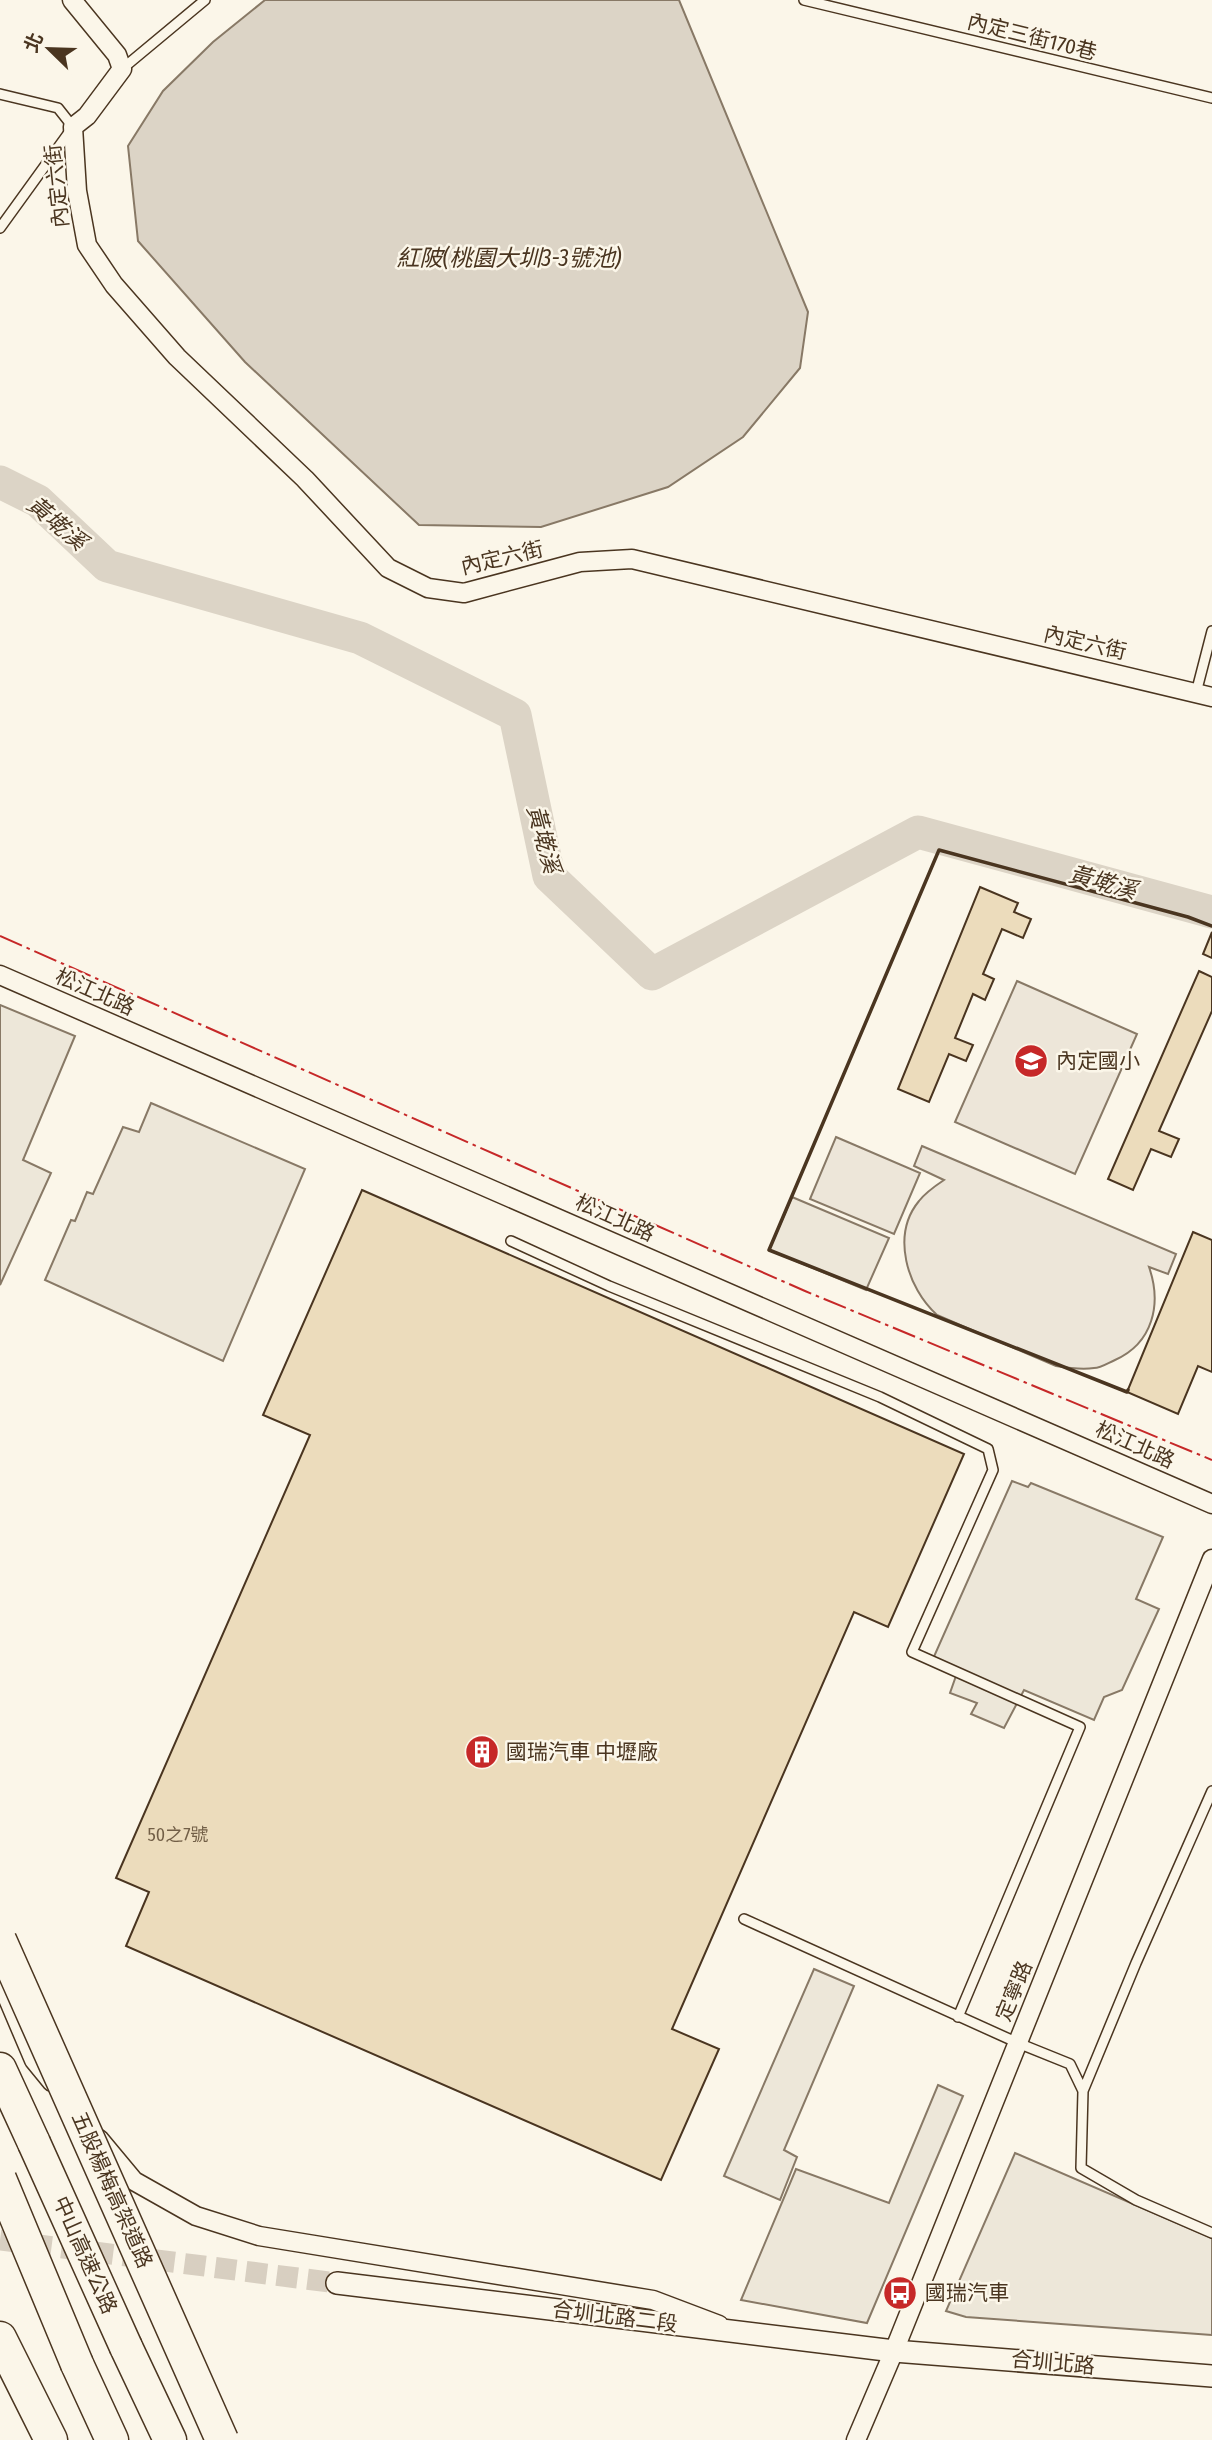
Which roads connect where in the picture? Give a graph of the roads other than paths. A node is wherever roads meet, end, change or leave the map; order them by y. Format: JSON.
{"nodes":[{"id":1,"x":72,"y":0,"type":"edge"},
{"id":2,"x":205,"y":0,"type":"edge"},
{"id":3,"x":804,"y":0,"type":"edge"},
{"id":4,"x":122,"y":69,"type":"junction"},
{"id":5,"x":0,"y":94,"type":"edge"},
{"id":6,"x":1212,"y":98,"type":"edge"},
{"id":7,"x":73,"y":127,"type":"junction"},
{"id":8,"x":0,"y":228,"type":"edge"},
{"id":9,"x":1212,"y":631,"type":"edge"},
{"id":10,"x":1204,"y":695,"type":"edge"},
{"id":11,"x":0,"y":975,"type":"edge"},
{"id":12,"x":511,"y":1241,"type":"dead end"},
{"id":13,"x":1212,"y":1504,"type":"edge"},
{"id":14,"x":1212,"y":1559,"type":"edge"},
{"id":15,"x":1212,"y":1791,"type":"edge"},
{"id":16,"x":744,"y":1919,"type":"dead end"},
{"id":17,"x":0,"y":1940,"type":"edge"},
{"id":18,"x":0,"y":1980,"type":"edge"},
{"id":19,"x":958,"y":2017,"type":"junction"},
{"id":20,"x":1018,"y":2043,"type":"junction"},
{"id":21,"x":0,"y":2069,"type":"edge"},
{"id":22,"x":1083,"y":2091,"type":"junction"},
{"id":23,"x":0,"y":2179,"type":"edge"},
{"id":24,"x":1212,"y":2233,"type":"edge"},
{"id":25,"x":510,"y":2277,"type":"junction"},
{"id":26,"x":337,"y":2283,"type":"tunnel mouth"},
{"id":27,"x":559,"y":2310,"type":"junction"},
{"id":28,"x":736,"y":2332,"type":"junction"},
{"id":29,"x":0,"y":2338,"type":"edge"},
{"id":30,"x":894,"y":2351,"type":"junction"},
{"id":31,"x":1212,"y":2376,"type":"edge"},
{"id":32,"x":51,"y":2440,"type":"edge"},
{"id":33,"x":112,"y":2440,"type":"edge"},
{"id":34,"x":170,"y":2440,"type":"edge"},
{"id":35,"x":222,"y":2440,"type":"edge"},
{"id":36,"x":856,"y":2440,"type":"edge"}],
"edges":[{"from":1,"to":4,"type":"street"},
{"from":2,"to":4,"type":"lane"},
{"from":3,"to":6,"type":"lane","name":"內定三街170巷"},
{"from":4,"to":7,"type":"street","name":"內定六街"},
{"from":5,"to":7,"type":"lane"},
{"from":7,"to":8,"type":"lane"},
{"from":7,"to":10,"type":"street","name":"內定六街"},
{"from":9,"to":10,"type":"lane"},
{"from":11,"to":13,"type":"street","name":"松江北路"},
{"from":12,"to":19,"type":"lane"},
{"from":14,"to":20,"type":"street","name":"定寧路"},
{"from":15,"to":22,"type":"lane"},
{"from":16,"to":19,"type":"lane"},
{"from":17,"to":35,"type":"highway","name":"五股楊梅高架道路","bridge":true},
{"from":18,"to":25,"type":"street"},
{"from":19,"to":20,"type":"lane"},
{"from":20,"to":22,"type":"lane"},
{"from":20,"to":30,"type":"street","name":"定寧路"},
{"from":21,"to":34,"type":"highway","name":"中山高速公路","bridge":true},
{"from":22,"to":24,"type":"lane"},
{"from":23,"to":33,"type":"highway","bridge":true},
{"from":25,"to":27,"type":"street"},
{"from":25,"to":28,"type":"street"},
{"from":26,"to":27,"type":"street","name":"合圳北路二段"},
{"from":27,"to":28,"type":"street","name":"合圳北路二段"},
{"from":28,"to":30,"type":"street","name":"合圳北路二段"},
{"from":29,"to":32,"type":"highway"},
{"from":30,"to":31,"type":"street","name":"合圳北路"},
{"from":30,"to":36,"type":"street","name":"定寧路"}]}
